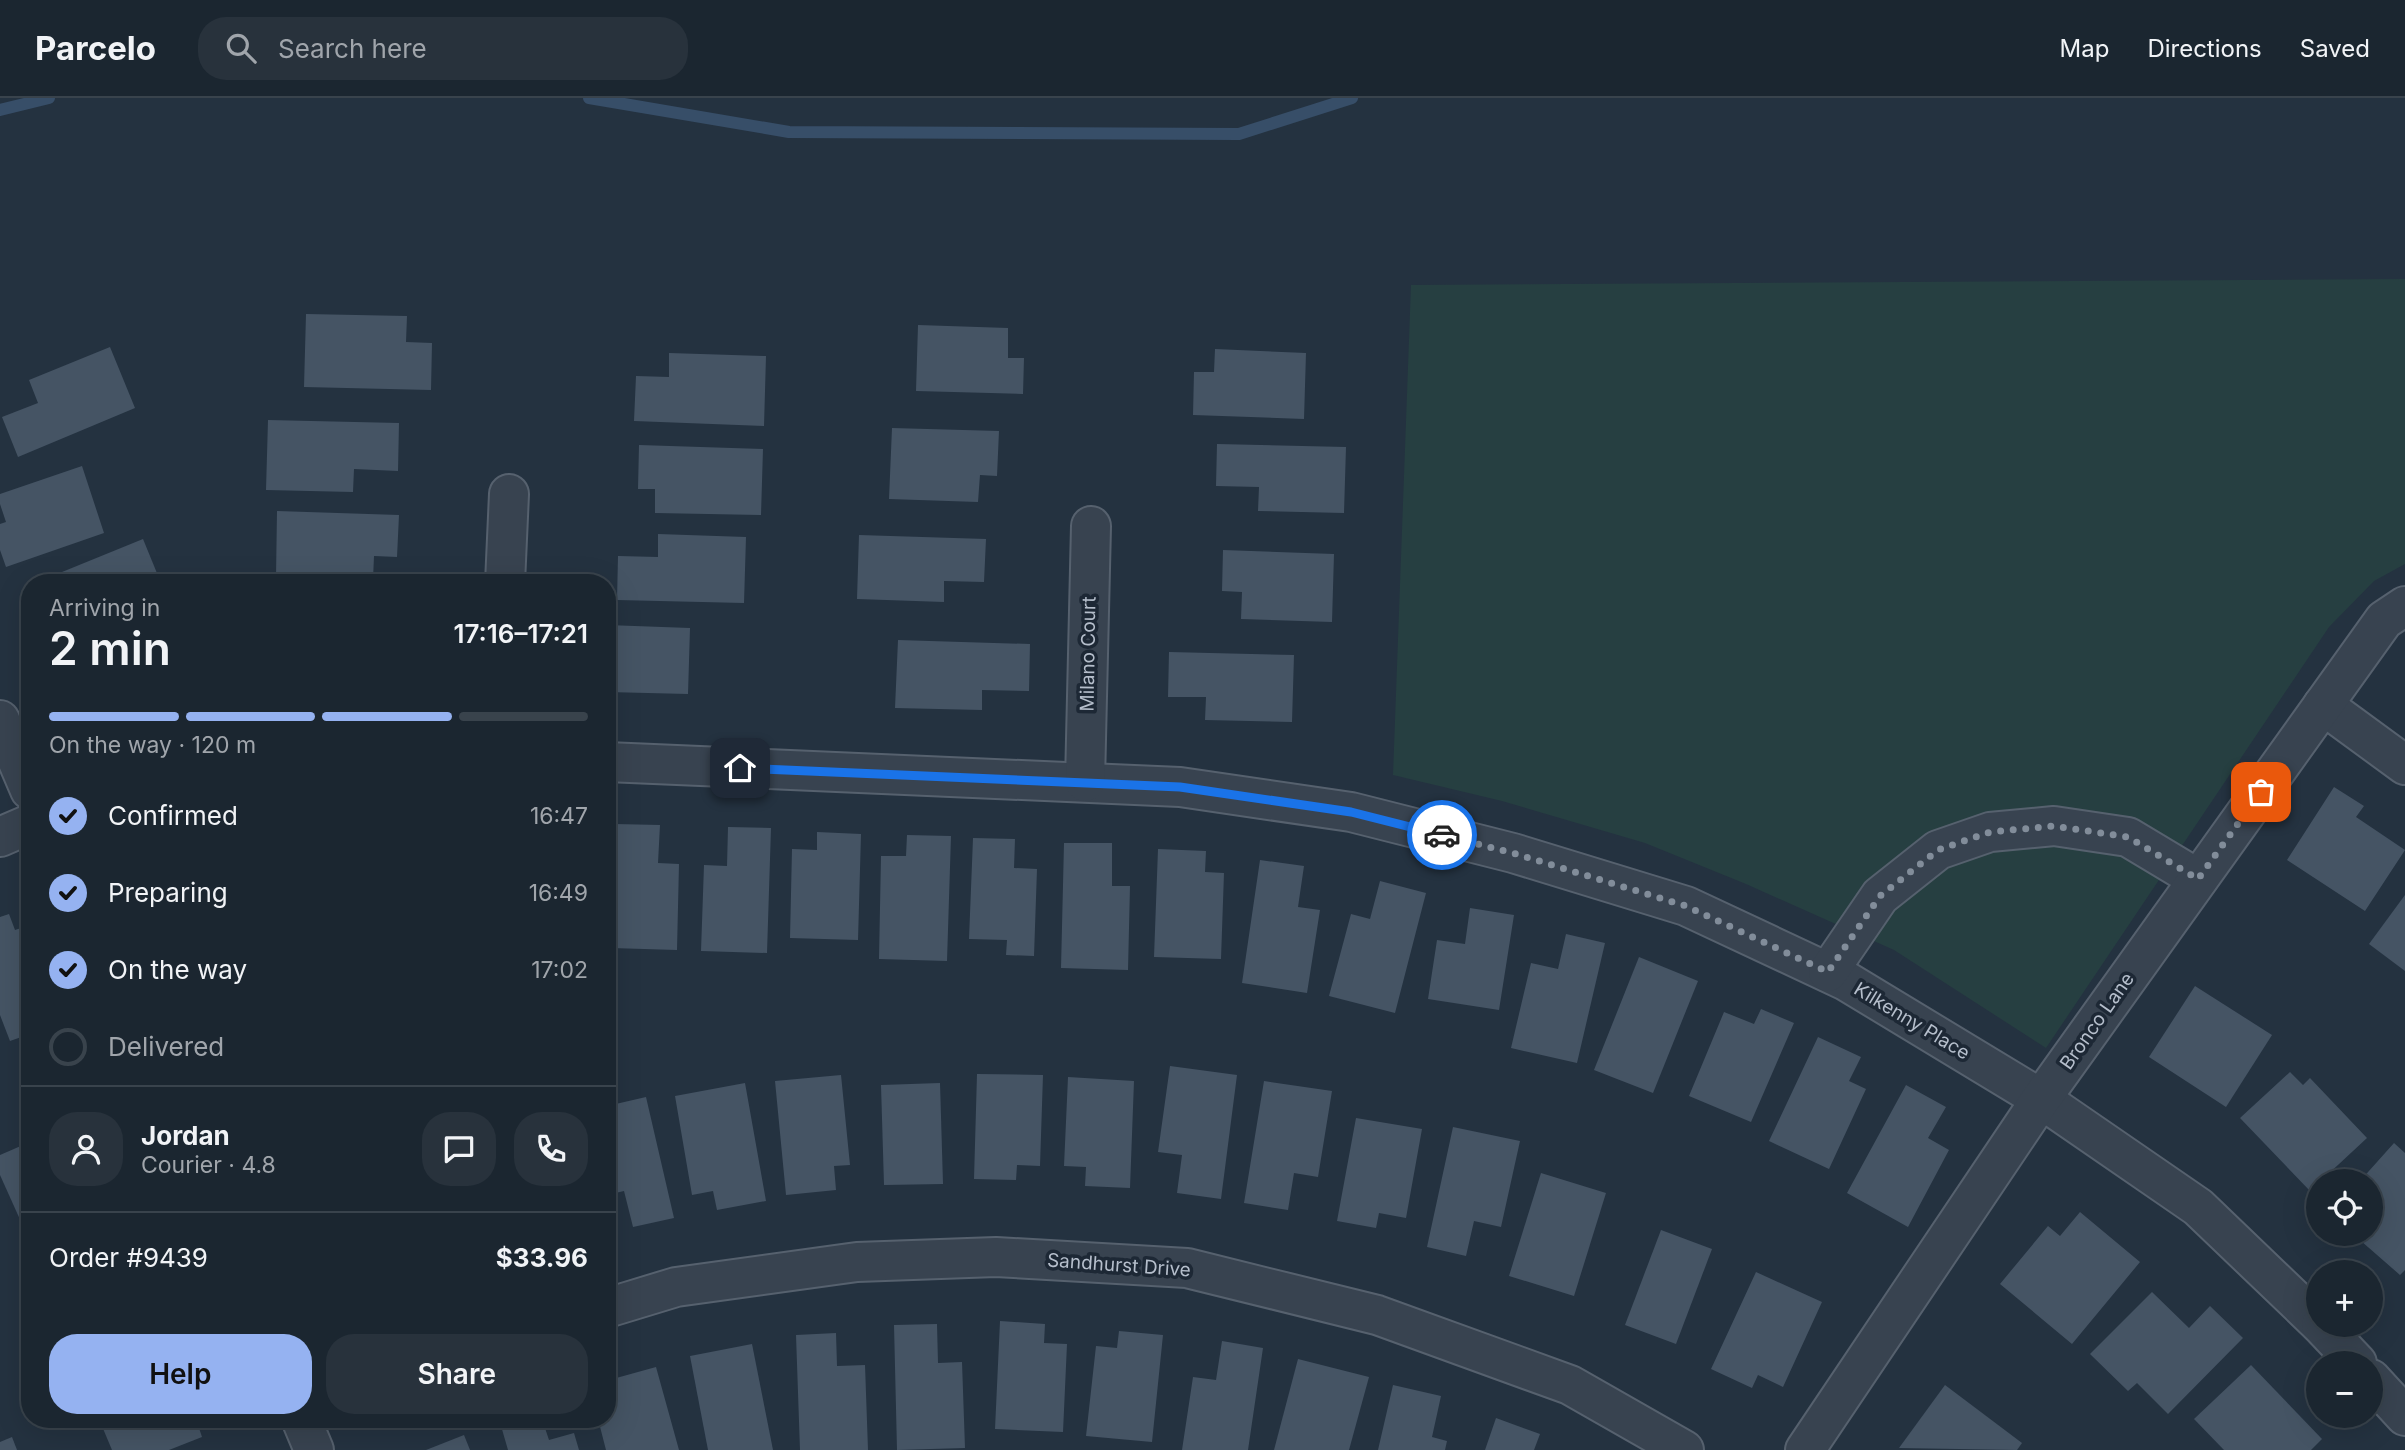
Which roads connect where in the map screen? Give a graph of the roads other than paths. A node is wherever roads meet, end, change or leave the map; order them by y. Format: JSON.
{"nodes":[{"id":1,"x":509,"y":494,"type":"dead end"},
{"id":2,"x":1091,"y":526,"type":"dead end"},
{"id":3,"x":505,"y":574,"type":"edge"},
{"id":4,"x":2405,"y":606,"type":"edge"},
{"id":5,"x":2323,"y":705,"type":"junction"},
{"id":6,"x":0,"y":720,"type":"edge"},
{"id":7,"x":616,"y":762,"type":"edge"},
{"id":8,"x":2405,"y":765,"type":"edge"},
{"id":9,"x":21,"y":769,"type":"edge"},
{"id":10,"x":1085,"y":782,"type":"junction"},
{"id":11,"x":21,"y":828,"type":"edge"},
{"id":12,"x":0,"y":837,"type":"edge"},
{"id":13,"x":2198,"y":879,"type":"junction"},
{"id":14,"x":1828,"y":972,"type":"junction"},
{"id":15,"x":2041,"y":1099,"type":"junction"},
{"id":16,"x":616,"y":1305,"type":"edge"},
{"id":17,"x":2306,"y":1311,"type":"edge"},
{"id":18,"x":2332,"y":1337,"type":"edge"},
{"id":19,"x":2346,"y":1351,"type":"edge"},
{"id":20,"x":2383,"y":1392,"type":"edge"},
{"id":21,"x":2405,"y":1416,"type":"edge"},
{"id":22,"x":1684,"y":1450,"type":"edge"},
{"id":23,"x":1805,"y":1450,"type":"edge"}],
"edges":[{"from":1,"to":3,"type":"street"},
{"from":2,"to":10,"type":"street","name":"Milano Court"},
{"from":4,"to":5,"type":"street","name":"Bronco Lane"},
{"from":5,"to":8,"type":"street"},
{"from":5,"to":13,"type":"street","name":"Bronco Lane"},
{"from":6,"to":9,"type":"street"},
{"from":7,"to":10,"type":"street","name":"Kilkenny Place"},
{"from":10,"to":14,"type":"street","name":"Kilkenny Place"},
{"from":11,"to":12,"type":"street"},
{"from":13,"to":14,"type":"street"},
{"from":13,"to":15,"type":"street","name":"Bronco Lane"},
{"from":14,"to":15,"type":"street","name":"Kilkenny Place"},
{"from":15,"to":17,"type":"street","name":"Kilkenny Place"},
{"from":15,"to":23,"type":"street","name":"Bronco Lane"},
{"from":16,"to":22,"type":"street","name":"Sandhurst Drive"},
{"from":18,"to":19,"type":"street","name":"Kilkenny Place"},
{"from":20,"to":21,"type":"street"}]}
